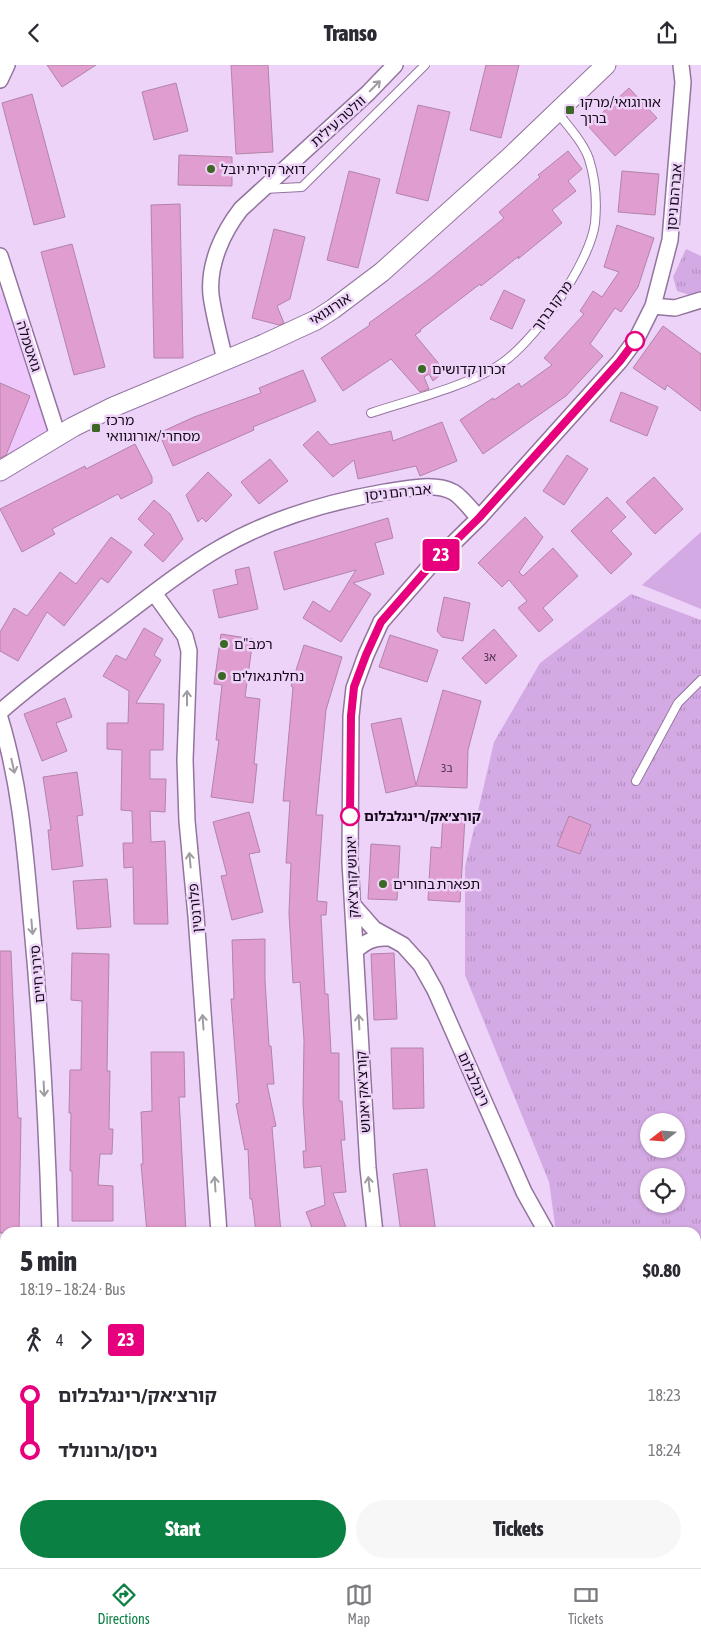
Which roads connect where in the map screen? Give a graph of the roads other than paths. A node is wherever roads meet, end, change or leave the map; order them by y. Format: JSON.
{"nodes":[{"id":1,"x":7,"y":65,"type":"edge"},
{"id":2,"x":395,"y":65,"type":"edge"},
{"id":3,"x":425,"y":65,"type":"edge"},
{"id":4,"x":606,"y":65,"type":"edge"},
{"id":5,"x":681,"y":65,"type":"edge"},
{"id":6,"x":0,"y":80,"type":"edge"},
{"id":7,"x":557,"y":111,"type":"junction"},
{"id":8,"x":262,"y":190,"type":"junction"},
{"id":9,"x":0,"y":256,"type":"edge"},
{"id":10,"x":701,"y":301,"type":"edge"},
{"id":11,"x":654,"y":306,"type":"junction"},
{"id":12,"x":225,"y":360,"type":"junction"},
{"id":13,"x":371,"y":413,"type":"dead end"},
{"id":14,"x":58,"y":436,"type":"junction"},
{"id":15,"x":0,"y":471,"type":"edge"},
{"id":16,"x":479,"y":518,"type":"junction"},
{"id":17,"x":154,"y":593,"type":"junction"},
{"id":18,"x":701,"y":680,"type":"edge"},
{"id":19,"x":0,"y":712,"type":"edge"},
{"id":20,"x":0,"y":719,"type":"edge"},
{"id":21,"x":636,"y":781,"type":"dead end"},
{"id":22,"x":352,"y":905,"type":"junction"},
{"id":23,"x":387,"y":937,"type":"junction"},
{"id":24,"x":355,"y":951,"type":"junction"},
{"id":25,"x":50,"y":1227,"type":"edge"},
{"id":26,"x":219,"y":1227,"type":"edge"},
{"id":27,"x":374,"y":1227,"type":"edge"},
{"id":28,"x":544,"y":1227,"type":"edge"}],
"edges":[{"from":1,"to":6,"type":"street"},
{"from":8,"to":2,"type":"street","name":"וולטה עילית","one_way":true},
{"from":3,"to":8,"type":"lane"},
{"from":4,"to":7,"type":"street","name":"אורוגואי"},
{"from":5,"to":11,"type":"street","name":"אברהם ניסן"},
{"from":7,"to":12,"type":"street","name":"אורוגואי"},
{"from":7,"to":13,"type":"lane","name":"מרקו ברוך"},
{"from":8,"to":12,"type":"street","name":"וולטה עילית"},
{"from":9,"to":14,"type":"street","name":"גואטמלה"},
{"from":10,"to":11,"type":"street"},
{"from":11,"to":16,"type":"street","name":"אברהם ניסן"},
{"from":12,"to":14,"type":"street","name":"אורוגואי"},
{"from":14,"to":15,"type":"street","name":"אורוגואי"},
{"from":16,"to":17,"type":"street","name":"אברהם ניסן"},
{"from":16,"to":22,"type":"street","name":"יאנוש קורצ'אק"},
{"from":17,"to":19,"type":"street","name":"אברהם ניסן"},
{"from":26,"to":17,"type":"street","name":"פלורנטין","one_way":true},
{"from":18,"to":21,"type":"lane"},
{"from":20,"to":25,"type":"street","name":"סירני חיים","one_way":true},
{"from":22,"to":23,"type":"street","name":"רינגלבלום"},
{"from":22,"to":24,"type":"street","name":"יאנוש קורצ'אק"},
{"from":23,"to":24,"type":"street"},
{"from":23,"to":28,"type":"street","name":"רינגלבלום"},
{"from":27,"to":24,"type":"street","name":"קורצ'אק יאנוש","one_way":true}]}
